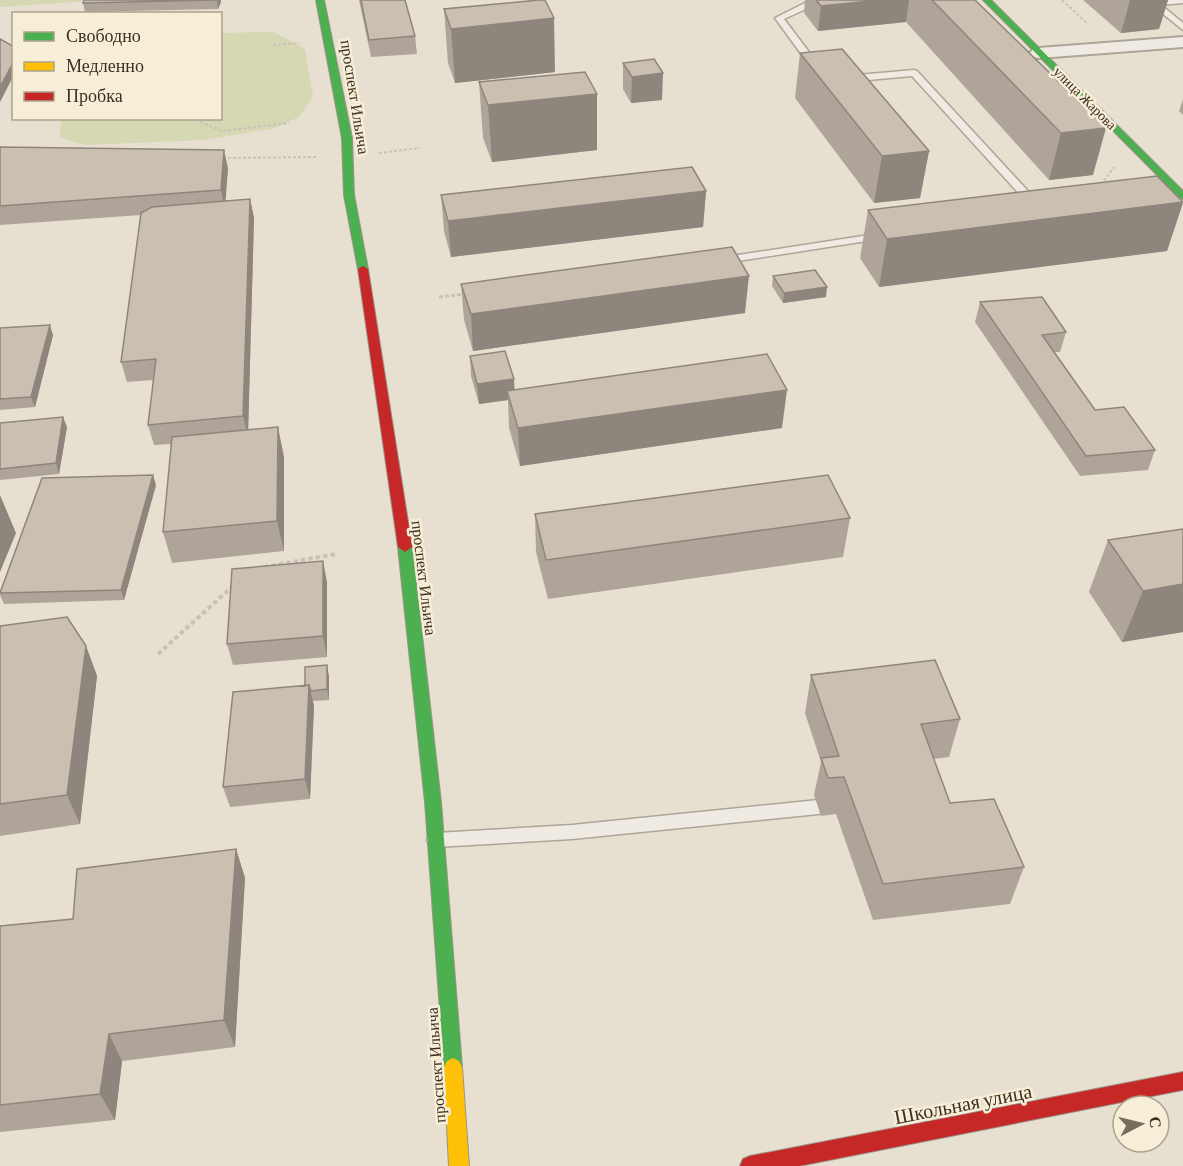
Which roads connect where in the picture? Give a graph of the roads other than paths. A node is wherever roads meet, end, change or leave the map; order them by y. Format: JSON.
{"nodes":[{"id":1,"x":320,"y":0,"type":"edge"},
{"id":2,"x":987,"y":0,"type":"edge"},
{"id":3,"x":1183,"y":0,"type":"edge"},
{"id":4,"x":1151,"y":1,"type":"edge"},
{"id":5,"x":830,"y":4,"type":"edge"},
{"id":6,"x":1183,"y":27,"type":"edge"},
{"id":7,"x":1183,"y":42,"type":"edge"},
{"id":8,"x":1039,"y":53,"type":"junction"},
{"id":9,"x":1176,"y":194,"type":"edge"},
{"id":10,"x":1030,"y":214,"type":"edge"},
{"id":11,"x":889,"y":235,"type":"edge"},
{"id":12,"x":712,"y":261,"type":"edge"},
{"id":13,"x":818,"y":807,"type":"dead end"},
{"id":14,"x":436,"y":840,"type":"junction"},
{"id":15,"x":1183,"y":1081,"type":"edge"},
{"id":16,"x":825,"y":1159,"type":"edge"},
{"id":17,"x":459,"y":1166,"type":"edge"},
{"id":18,"x":750,"y":1166,"type":"edge"}],
"edges":[{"from":1,"to":14,"type":"street","name":"проспект Ильича"},
{"from":2,"to":8,"type":"street","name":"улица Жарова"},
{"from":3,"to":4,"type":"lane"},
{"from":4,"to":6,"type":"lane"},
{"from":5,"to":10,"type":"lane"},
{"from":7,"to":8,"type":"street"},
{"from":8,"to":9,"type":"street","name":"улица Жарова"},
{"from":11,"to":12,"type":"lane"},
{"from":13,"to":14,"type":"lane"},
{"from":14,"to":17,"type":"street","name":"проспект Ильича"},
{"from":15,"to":16,"type":"street","name":"Школьная улица"},
{"from":16,"to":18,"type":"street","name":"Школьная улица"}]}
